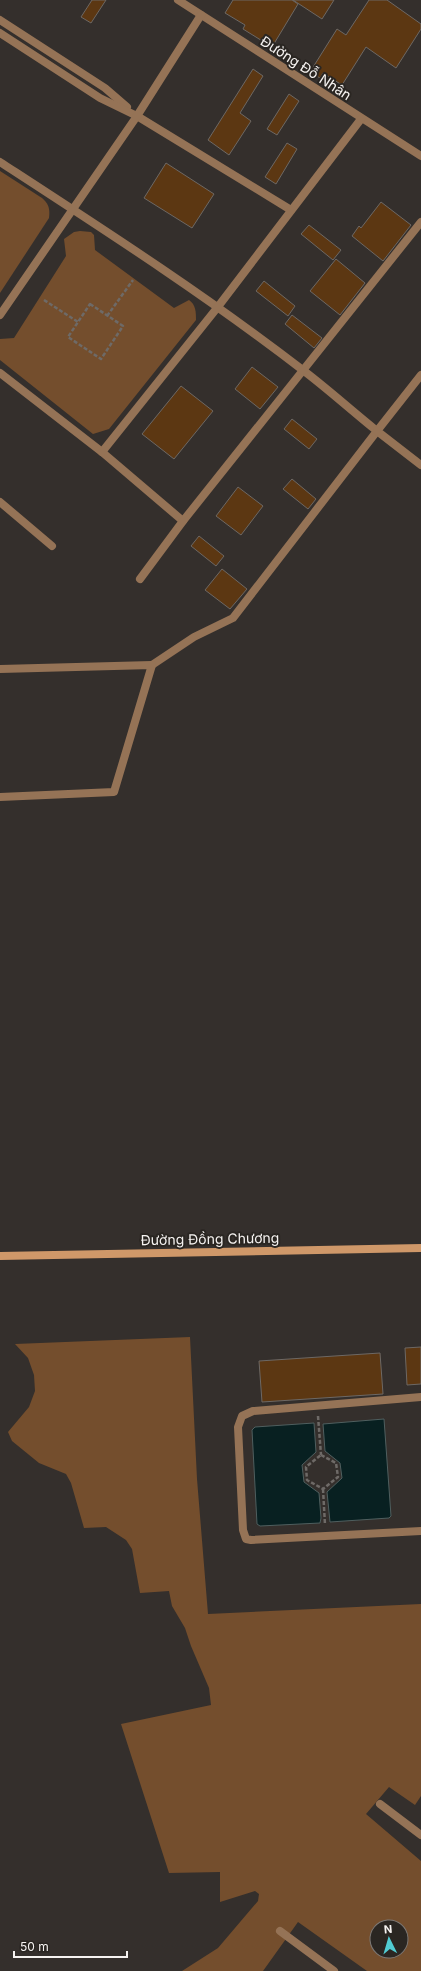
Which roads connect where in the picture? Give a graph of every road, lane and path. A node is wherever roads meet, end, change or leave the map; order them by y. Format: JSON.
{"nodes":[{"id":1,"x":178,"y":0,"type":"edge"},
{"id":2,"x":201,"y":15,"type":"junction"},
{"id":3,"x":0,"y":20,"type":"edge"},
{"id":4,"x":0,"y":33,"type":"edge"},
{"id":5,"x":137,"y":116,"type":"junction"},
{"id":6,"x":361,"y":119,"type":"junction"},
{"id":7,"x":421,"y":156,"type":"edge"},
{"id":8,"x":0,"y":162,"type":"edge"},
{"id":9,"x":73,"y":209,"type":"junction"},
{"id":10,"x":292,"y":210,"type":"junction"},
{"id":11,"x":421,"y":222,"type":"edge"},
{"id":12,"x":133,"y":280,"type":"dead end"},
{"id":13,"x":44,"y":300,"type":"dead end"},
{"id":14,"x":217,"y":308,"type":"junction"},
{"id":15,"x":0,"y":315,"type":"edge"},
{"id":16,"x":107,"y":316,"type":"junction"},
{"id":17,"x":78,"y":322,"type":"junction"},
{"id":18,"x":304,"y":371,"type":"junction"},
{"id":19,"x":0,"y":373,"type":"edge"},
{"id":20,"x":421,"y":375,"type":"edge"},
{"id":21,"x":377,"y":431,"type":"junction"},
{"id":22,"x":102,"y":452,"type":"junction"},
{"id":23,"x":421,"y":465,"type":"edge"},
{"id":24,"x":0,"y":502,"type":"edge"},
{"id":25,"x":183,"y":521,"type":"junction"},
{"id":26,"x":52,"y":546,"type":"dead end"},
{"id":27,"x":140,"y":579,"type":"dead end"},
{"id":28,"x":152,"y":665,"type":"junction"},
{"id":29,"x":0,"y":668,"type":"edge"},
{"id":30,"x":0,"y":797,"type":"edge"},
{"id":31,"x":421,"y":1248,"type":"edge"},
{"id":32,"x":0,"y":1256,"type":"edge"},
{"id":33,"x":421,"y":1397,"type":"edge"},
{"id":34,"x":317,"y":1406,"type":"junction"},
{"id":35,"x":321,"y":1455,"type":"junction"},
{"id":36,"x":323,"y":1489,"type":"junction"},
{"id":37,"x":421,"y":1531,"type":"edge"},
{"id":38,"x":326,"y":1537,"type":"junction"},
{"id":39,"x":380,"y":1804,"type":"dead end"},
{"id":40,"x":421,"y":1835,"type":"edge"},
{"id":41,"x":280,"y":1931,"type":"dead end"},
{"id":42,"x":334,"y":1971,"type":"edge"}],
"edges":[{"from":1,"to":2,"type":"street","name":"Đường Đỗ Nhân"},
{"from":2,"to":5,"type":"street"},
{"from":2,"to":6,"type":"street","name":"Đường Đỗ Nhân"},
{"from":3,"to":5,"type":"street"},
{"from":4,"to":5,"type":"street"},
{"from":5,"to":9,"type":"street"},
{"from":5,"to":10,"type":"street"},
{"from":6,"to":7,"type":"street","name":"Đường Đỗ Nhân"},
{"from":6,"to":10,"type":"street"},
{"from":8,"to":9,"type":"street"},
{"from":9,"to":14,"type":"street"},
{"from":9,"to":15,"type":"street"},
{"from":10,"to":14,"type":"street"},
{"from":11,"to":18,"type":"street"},
{"from":12,"to":16,"type":"path"},
{"from":13,"to":17,"type":"path"},
{"from":14,"to":18,"type":"street"},
{"from":14,"to":22,"type":"street"},
{"from":16,"to":17,"type":"path"},
{"from":16,"to":17,"type":"path"},
{"from":18,"to":21,"type":"street"},
{"from":18,"to":25,"type":"street"},
{"from":19,"to":22,"type":"street"},
{"from":20,"to":21,"type":"street"},
{"from":21,"to":23,"type":"street"},
{"from":21,"to":28,"type":"street"},
{"from":22,"to":25,"type":"street"},
{"from":24,"to":26,"type":"street"},
{"from":25,"to":27,"type":"street"},
{"from":28,"to":29,"type":"street"},
{"from":28,"to":30,"type":"street"},
{"from":31,"to":32,"type":"street","name":"Đường Đồng Chương"},
{"from":33,"to":34,"type":"street"},
{"from":34,"to":35,"type":"path"},
{"from":34,"to":38,"type":"street"},
{"from":35,"to":36,"type":"path"},
{"from":35,"to":36,"type":"path"},
{"from":36,"to":38,"type":"path"},
{"from":37,"to":38,"type":"street"},
{"from":39,"to":40,"type":"street"},
{"from":41,"to":42,"type":"street"}]}
